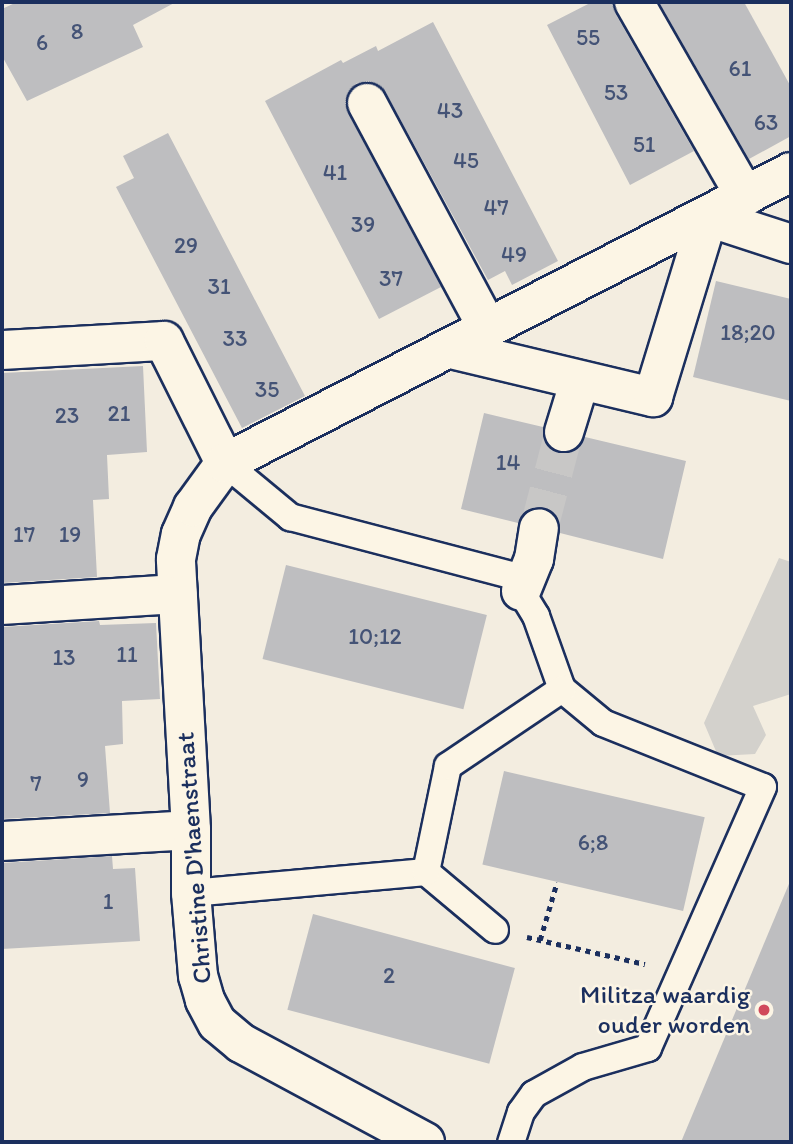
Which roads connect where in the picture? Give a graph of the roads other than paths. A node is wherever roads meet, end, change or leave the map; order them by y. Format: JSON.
{"nodes":[{"id":1,"x":634,"y":2,"type":"edge"},
{"id":2,"x":367,"y":103,"type":"dead end"},
{"id":3,"x":791,"y":173,"type":"edge"},
{"id":4,"x":745,"y":196,"type":"junction"},
{"id":5,"x":708,"y":217,"type":"junction"},
{"id":6,"x":791,"y":244,"type":"edge"},
{"id":7,"x":488,"y":329,"type":"junction"},
{"id":8,"x":451,"y":348,"type":"junction"},
{"id":9,"x":2,"y":350,"type":"edge"},
{"id":10,"x":580,"y":380,"type":"junction"},
{"id":11,"x":564,"y":432,"type":"tunnel mouth"},
{"id":12,"x":225,"y":463,"type":"junction"},
{"id":13,"x":539,"y":528,"type":"tunnel mouth"},
{"id":14,"x":521,"y":591,"type":"junction"},
{"id":15,"x":178,"y":594,"type":"junction"},
{"id":16,"x":2,"y":605,"type":"edge"},
{"id":17,"x":562,"y":689,"type":"junction"},
{"id":18,"x":191,"y":831,"type":"junction"},
{"id":19,"x":2,"y":841,"type":"edge"},
{"id":20,"x":426,"y":872,"type":"junction"},
{"id":21,"x":191,"y":893,"type":"junction"},
{"id":22,"x":495,"y":930,"type":"road end"},
{"id":23,"x":425,"y":1142,"type":"edge"},
{"id":24,"x":511,"y":1142,"type":"edge"}],
"edges":[{"from":1,"to":4,"type":"street"},
{"from":2,"to":7,"type":"street"},
{"from":3,"to":4,"type":"street","name":"Christine D'haenstraat"},
{"from":4,"to":5,"type":"street","name":"Christine D'haenstraat"},
{"from":5,"to":6,"type":"street"},
{"from":5,"to":7,"type":"street","name":"Christine D'haenstraat"},
{"from":5,"to":10,"type":"street"},
{"from":7,"to":8,"type":"street","name":"Christine D'haenstraat"},
{"from":8,"to":10,"type":"street"},
{"from":8,"to":12,"type":"street","name":"Christine D'haenstraat"},
{"from":9,"to":12,"type":"street"},
{"from":10,"to":11,"type":"street"},
{"from":12,"to":14,"type":"lane"},
{"from":12,"to":15,"type":"street","name":"Christine D'haenstraat"},
{"from":13,"to":14,"type":"street"},
{"from":14,"to":17,"type":"lane"},
{"from":15,"to":16,"type":"street"},
{"from":15,"to":18,"type":"street","name":"Christine D'haenstraat"},
{"from":17,"to":20,"type":"lane"},
{"from":17,"to":24,"type":"lane"},
{"from":18,"to":19,"type":"street"},
{"from":18,"to":21,"type":"street","name":"Christine D'haenstraat"},
{"from":20,"to":21,"type":"lane"},
{"from":20,"to":22,"type":"lane"},
{"from":21,"to":23,"type":"street","name":"Christine D'haenstraat"}]}
